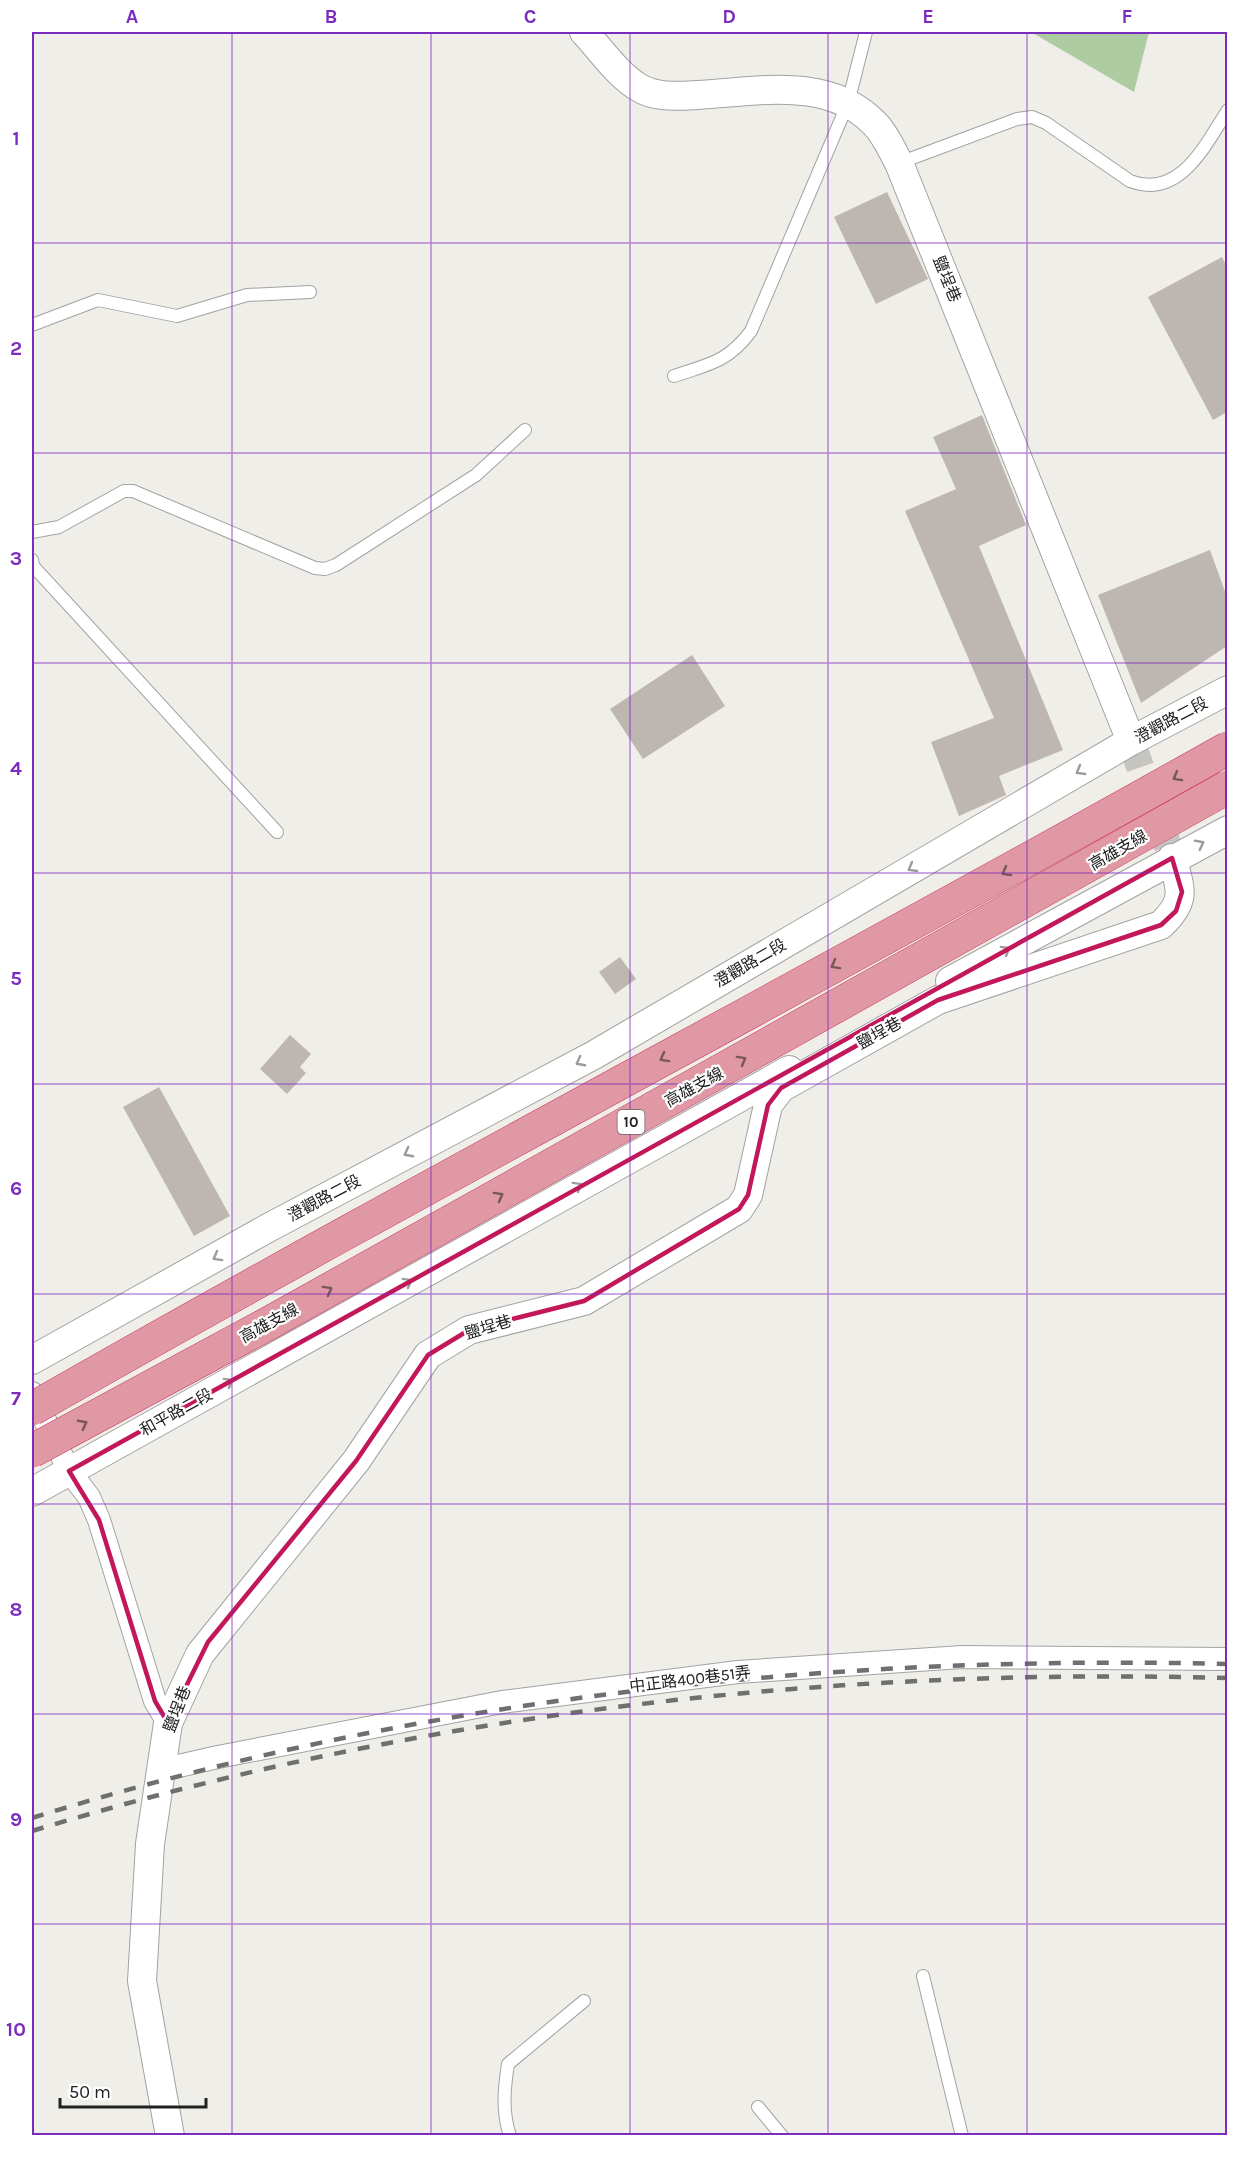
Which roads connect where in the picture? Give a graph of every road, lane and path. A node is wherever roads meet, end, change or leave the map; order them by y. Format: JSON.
{"nodes":[{"id":1,"x":584,"y":32,"type":"edge"},
{"id":2,"x":866,"y":32,"type":"edge"},
{"id":3,"x":848,"y":102,"type":"junction"},
{"id":4,"x":1227,"y":110,"type":"edge"},
{"id":5,"x":899,"y":163,"type":"junction"},
{"id":6,"x":310,"y":292,"type":"dead end"},
{"id":7,"x":32,"y":326,"type":"edge"},
{"id":8,"x":674,"y":376,"type":"dead end"},
{"id":9,"x":525,"y":430,"type":"dead end"},
{"id":10,"x":32,"y":532,"type":"edge"},
{"id":11,"x":32,"y":560,"type":"edge"},
{"id":12,"x":1227,"y":690,"type":"edge"},
{"id":13,"x":1131,"y":741,"type":"junction"},
{"id":14,"x":1227,"y":748,"type":"edge"},
{"id":15,"x":1227,"y":787,"type":"edge"},
{"id":16,"x":1227,"y":830,"type":"edge"},
{"id":17,"x":277,"y":832,"type":"dead end"},
{"id":18,"x":1173,"y":858,"type":"junction"},
{"id":19,"x":32,"y":1360,"type":"edge"},
{"id":20,"x":32,"y":1391,"type":"edge"},
{"id":21,"x":32,"y":1409,"type":"edge"},
{"id":22,"x":32,"y":1451,"type":"edge"},
{"id":23,"x":69,"y":1472,"type":"junction"},
{"id":24,"x":32,"y":1492,"type":"edge"},
{"id":25,"x":1227,"y":1659,"type":"edge"},
{"id":26,"x":168,"y":1723,"type":"junction"},
{"id":27,"x":160,"y":1770,"type":"junction"},
{"id":28,"x":923,"y":1976,"type":"dead end"},
{"id":29,"x":584,"y":2001,"type":"dead end"},
{"id":30,"x":758,"y":2107,"type":"dead end"},
{"id":31,"x":170,"y":2136,"type":"edge"},
{"id":32,"x":510,"y":2136,"type":"edge"},
{"id":33,"x":782,"y":2136,"type":"edge"},
{"id":34,"x":962,"y":2136,"type":"edge"}],
"edges":[{"from":1,"to":3,"type":"street","name":"鹽埕巷"},
{"from":2,"to":3,"type":"lane"},
{"from":3,"to":5,"type":"street","name":"鹽埕巷"},
{"from":3,"to":8,"type":"lane"},
{"from":4,"to":5,"type":"lane"},
{"from":5,"to":13,"type":"street","name":"鹽埕巷"},
{"from":6,"to":7,"type":"lane"},
{"from":9,"to":10,"type":"lane"},
{"from":11,"to":17,"type":"lane"},
{"from":12,"to":13,"type":"street","name":"澄觀路二段"},
{"from":13,"to":19,"type":"street","name":"澄觀路二段","one_way":true},
{"from":14,"to":21,"type":"highway","number":"10","one_way":true,"bridge":true},
{"from":22,"to":15,"type":"highway","name":"高雄支線","number":"10","one_way":true,"bridge":true},
{"from":18,"to":16,"type":"street","one_way":true},
{"from":23,"to":18,"type":"street","name":"和平路二段","one_way":true},
{"from":18,"to":26,"type":"street","name":"鹽埕巷"},
{"from":20,"to":23,"type":"street"},
{"from":23,"to":24,"type":"street","name":"和平路二段"},
{"from":23,"to":26,"type":"street"},
{"from":25,"to":27,"type":"street","name":"中正路400巷51弄"},
{"from":26,"to":27,"type":"street","name":"鹽埕巷"},
{"from":27,"to":31,"type":"street","name":"鹽埕巷"},
{"from":28,"to":34,"type":"lane"},
{"from":29,"to":32,"type":"lane"},
{"from":30,"to":33,"type":"lane"}]}
